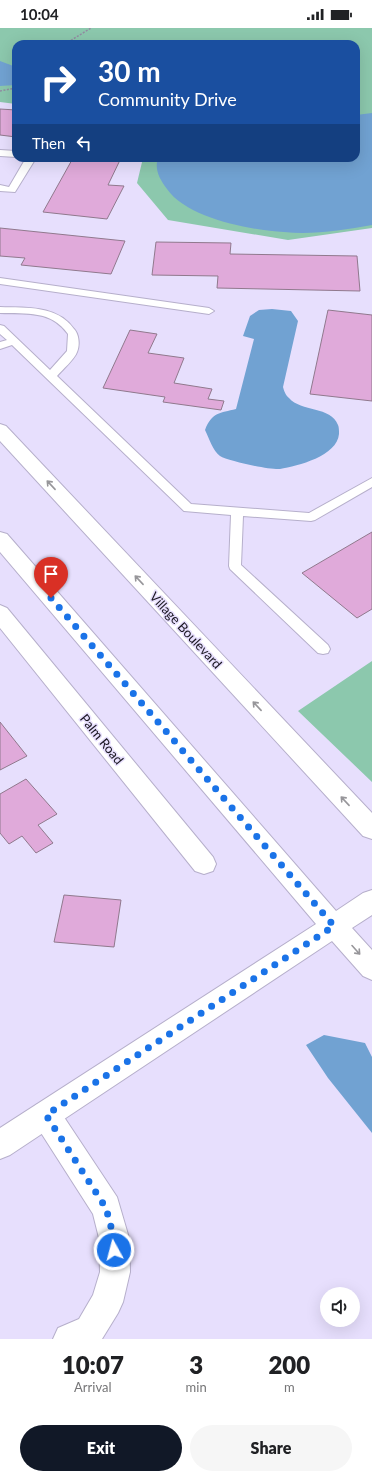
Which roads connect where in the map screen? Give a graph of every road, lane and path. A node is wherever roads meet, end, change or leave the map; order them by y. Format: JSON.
{"nodes":[{"id":1,"x":91,"y":28,"type":"edge"},
{"id":2,"x":72,"y":40,"type":"edge"},
{"id":3,"x":12,"y":89,"type":"edge"},
{"id":4,"x":0,"y":91,"type":"edge"},
{"id":5,"x":0,"y":153,"type":"edge"},
{"id":6,"x":12,"y":154,"type":"edge"},
{"id":7,"x":30,"y":162,"type":"edge"},
{"id":8,"x":0,"y":188,"type":"edge"},
{"id":9,"x":0,"y":281,"type":"edge"},
{"id":10,"x":0,"y":310,"type":"edge"},
{"id":11,"x":209,"y":311,"type":"dead end"},
{"id":12,"x":0,"y":328,"type":"edge"},
{"id":13,"x":14,"y":341,"type":"junction"},
{"id":14,"x":0,"y":346,"type":"edge"},
{"id":15,"x":50,"y":376,"type":"junction"},
{"id":16,"x":0,"y":430,"type":"edge"},
{"id":17,"x":372,"y":482,"type":"edge"},
{"id":18,"x":237,"y":512,"type":"junction"},
{"id":19,"x":0,"y":540,"type":"edge"},
{"id":20,"x":0,"y":613,"type":"edge"},
{"id":21,"x":323,"y":649,"type":"dead end"},
{"id":22,"x":372,"y":829,"type":"edge"},
{"id":23,"x":204,"y":864,"type":"dead end"},
{"id":24,"x":372,"y":901,"type":"edge"},
{"id":25,"x":334,"y":926,"type":"junction"},
{"id":26,"x":372,"y":968,"type":"edge"},
{"id":27,"x":46,"y":1115,"type":"junction"},
{"id":28,"x":0,"y":1144,"type":"edge"},
{"id":29,"x":69,"y":1339,"type":"edge"}],
"edges":[{"from":1,"to":2,"type":"path"},
{"from":3,"to":4,"type":"path"},
{"from":5,"to":6,"type":"lane"},
{"from":7,"to":8,"type":"lane"},
{"from":9,"to":11,"type":"lane"},
{"from":10,"to":15,"type":"lane"},
{"from":12,"to":13,"type":"lane"},
{"from":13,"to":14,"type":"lane"},
{"from":13,"to":15,"type":"lane"},
{"from":15,"to":18,"type":"lane"},
{"from":22,"to":16,"type":"street","name":"Village Boulevard","one_way":true},
{"from":17,"to":18,"type":"lane"},
{"from":18,"to":21,"type":"lane"},
{"from":19,"to":25,"type":"street"},
{"from":20,"to":23,"type":"street","name":"Palm Road"},
{"from":24,"to":25,"type":"street"},
{"from":25,"to":26,"type":"street","one_way":true},
{"from":25,"to":27,"type":"street"},
{"from":27,"to":28,"type":"street"},
{"from":27,"to":29,"type":"street"}]}
